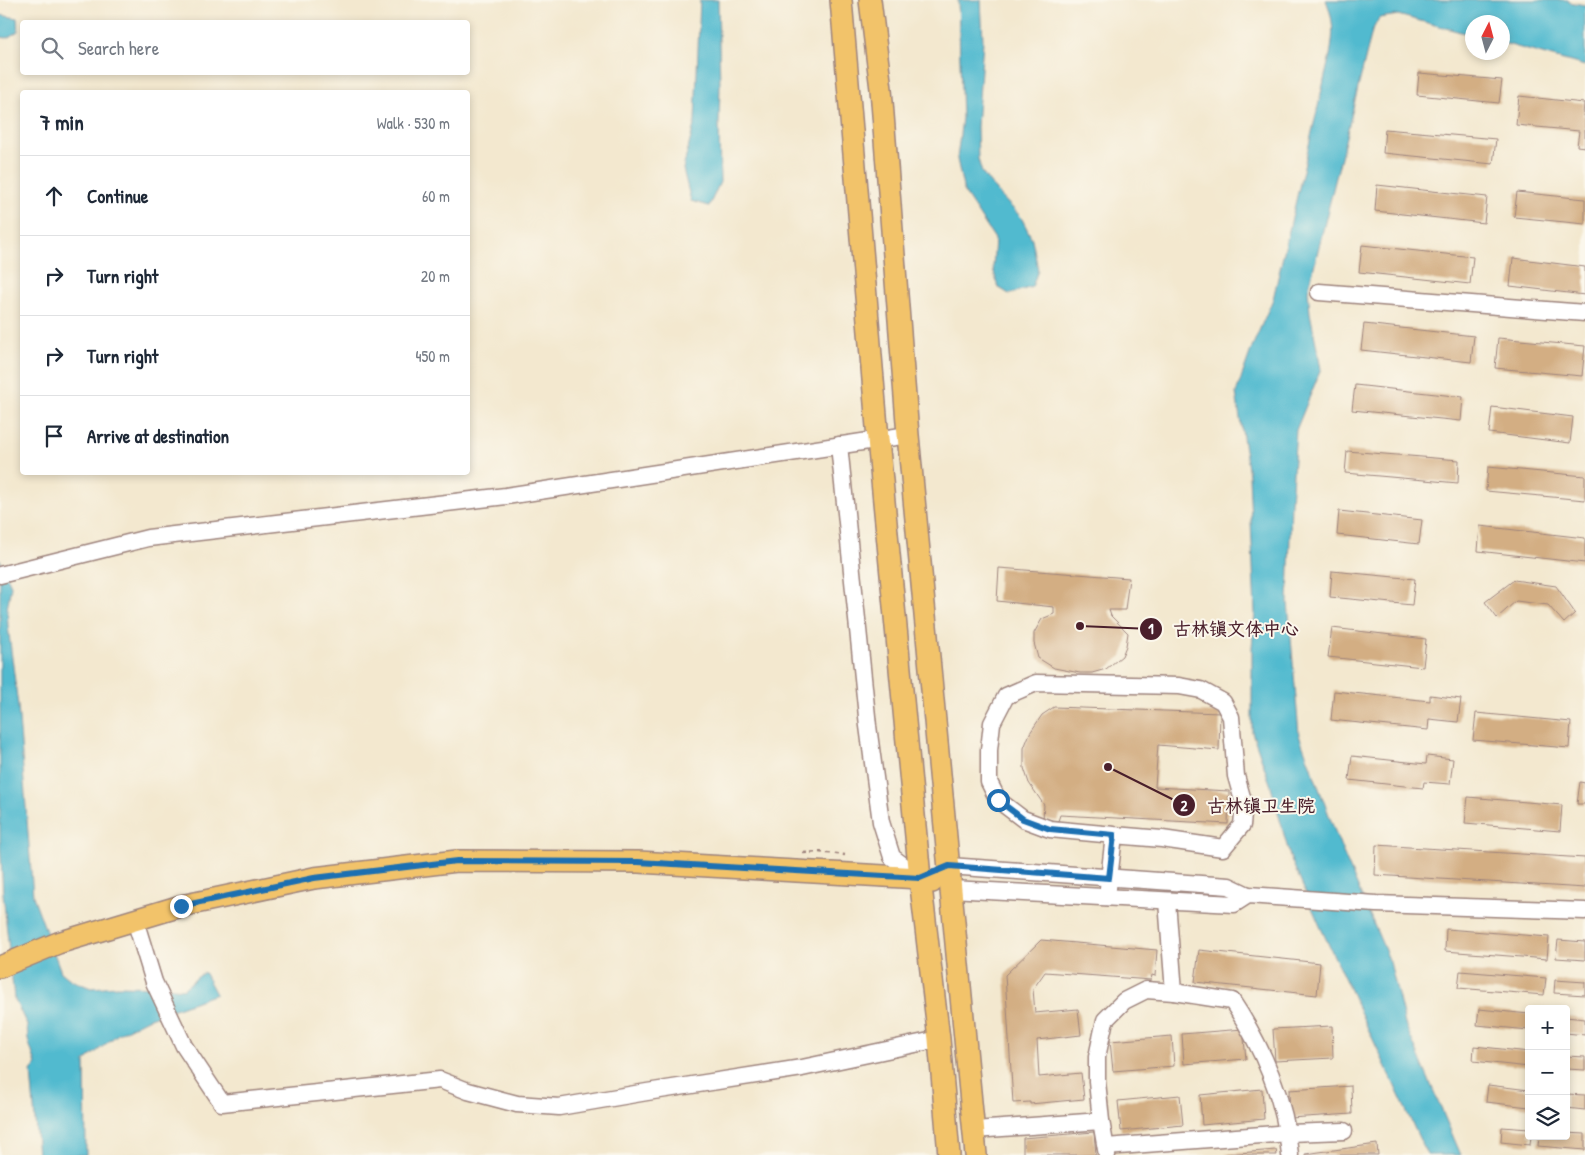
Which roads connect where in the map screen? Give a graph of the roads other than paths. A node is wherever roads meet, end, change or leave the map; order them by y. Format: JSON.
{"nodes":[{"id":1,"x":841,"y":0,"type":"edge"},
{"id":2,"x":870,"y":0,"type":"edge"},
{"id":3,"x":1319,"y":292,"type":"dead end"},
{"id":4,"x":1585,"y":312,"type":"edge"},
{"id":5,"x":908,"y":435,"type":"junction"},
{"id":6,"x":878,"y":439,"type":"junction"},
{"id":7,"x":838,"y":445,"type":"junction"},
{"id":8,"x":6,"y":574,"type":"edge"},
{"id":9,"x":1114,"y":835,"type":"junction"},
{"id":10,"x":949,"y":866,"type":"junction"},
{"id":11,"x":920,"y":878,"type":"junction"},
{"id":12,"x":1109,"y":878,"type":"junction"},
{"id":13,"x":952,"y":888,"type":"junction"},
{"id":14,"x":1248,"y":895,"type":"junction"},
{"id":15,"x":1107,"y":897,"type":"junction"},
{"id":16,"x":1167,"y":901,"type":"junction"},
{"id":17,"x":1585,"y":911,"type":"edge"},
{"id":18,"x":135,"y":920,"type":"junction"},
{"id":19,"x":2,"y":967,"type":"edge"},
{"id":20,"x":1174,"y":992,"type":"junction"},
{"id":21,"x":939,"y":1039,"type":"junction"},
{"id":22,"x":1101,"y":1121,"type":"junction"},
{"id":23,"x":974,"y":1130,"type":"junction"},
{"id":24,"x":1344,"y":1131,"type":"dead end"},
{"id":25,"x":1289,"y":1133,"type":"junction"},
{"id":26,"x":1107,"y":1151,"type":"edge"},
{"id":27,"x":950,"y":1155,"type":"edge"},
{"id":28,"x":976,"y":1155,"type":"edge"},
{"id":29,"x":1290,"y":1155,"type":"edge"}],
"edges":[{"from":1,"to":6,"type":"main road"},
{"from":2,"to":5,"type":"main road"},
{"from":3,"to":4,"type":"street"},
{"from":5,"to":6,"type":"street"},
{"from":5,"to":10,"type":"main road"},
{"from":6,"to":7,"type":"street"},
{"from":6,"to":11,"type":"main road"},
{"from":7,"to":8,"type":"street"},
{"from":7,"to":11,"type":"street"},
{"from":9,"to":9,"type":"street"},
{"from":9,"to":12,"type":"street"},
{"from":10,"to":11,"type":"main road"},
{"from":10,"to":12,"type":"street"},
{"from":10,"to":13,"type":"main road"},
{"from":11,"to":13,"type":"main road"},
{"from":11,"to":18,"type":"main road"},
{"from":11,"to":21,"type":"main road"},
{"from":12,"to":14,"type":"street"},
{"from":12,"to":15,"type":"street"},
{"from":13,"to":15,"type":"street"},
{"from":13,"to":23,"type":"main road"},
{"from":14,"to":16,"type":"street"},
{"from":14,"to":17,"type":"street"},
{"from":15,"to":16,"type":"street"},
{"from":16,"to":20,"type":"street"},
{"from":18,"to":19,"type":"main road"},
{"from":18,"to":21,"type":"street"},
{"from":20,"to":22,"type":"street"},
{"from":20,"to":25,"type":"street"},
{"from":21,"to":27,"type":"main road"},
{"from":22,"to":23,"type":"street"},
{"from":22,"to":26,"type":"street"},
{"from":23,"to":28,"type":"main road"},
{"from":24,"to":25,"type":"street"},
{"from":25,"to":26,"type":"street"},
{"from":25,"to":29,"type":"street"}]}
